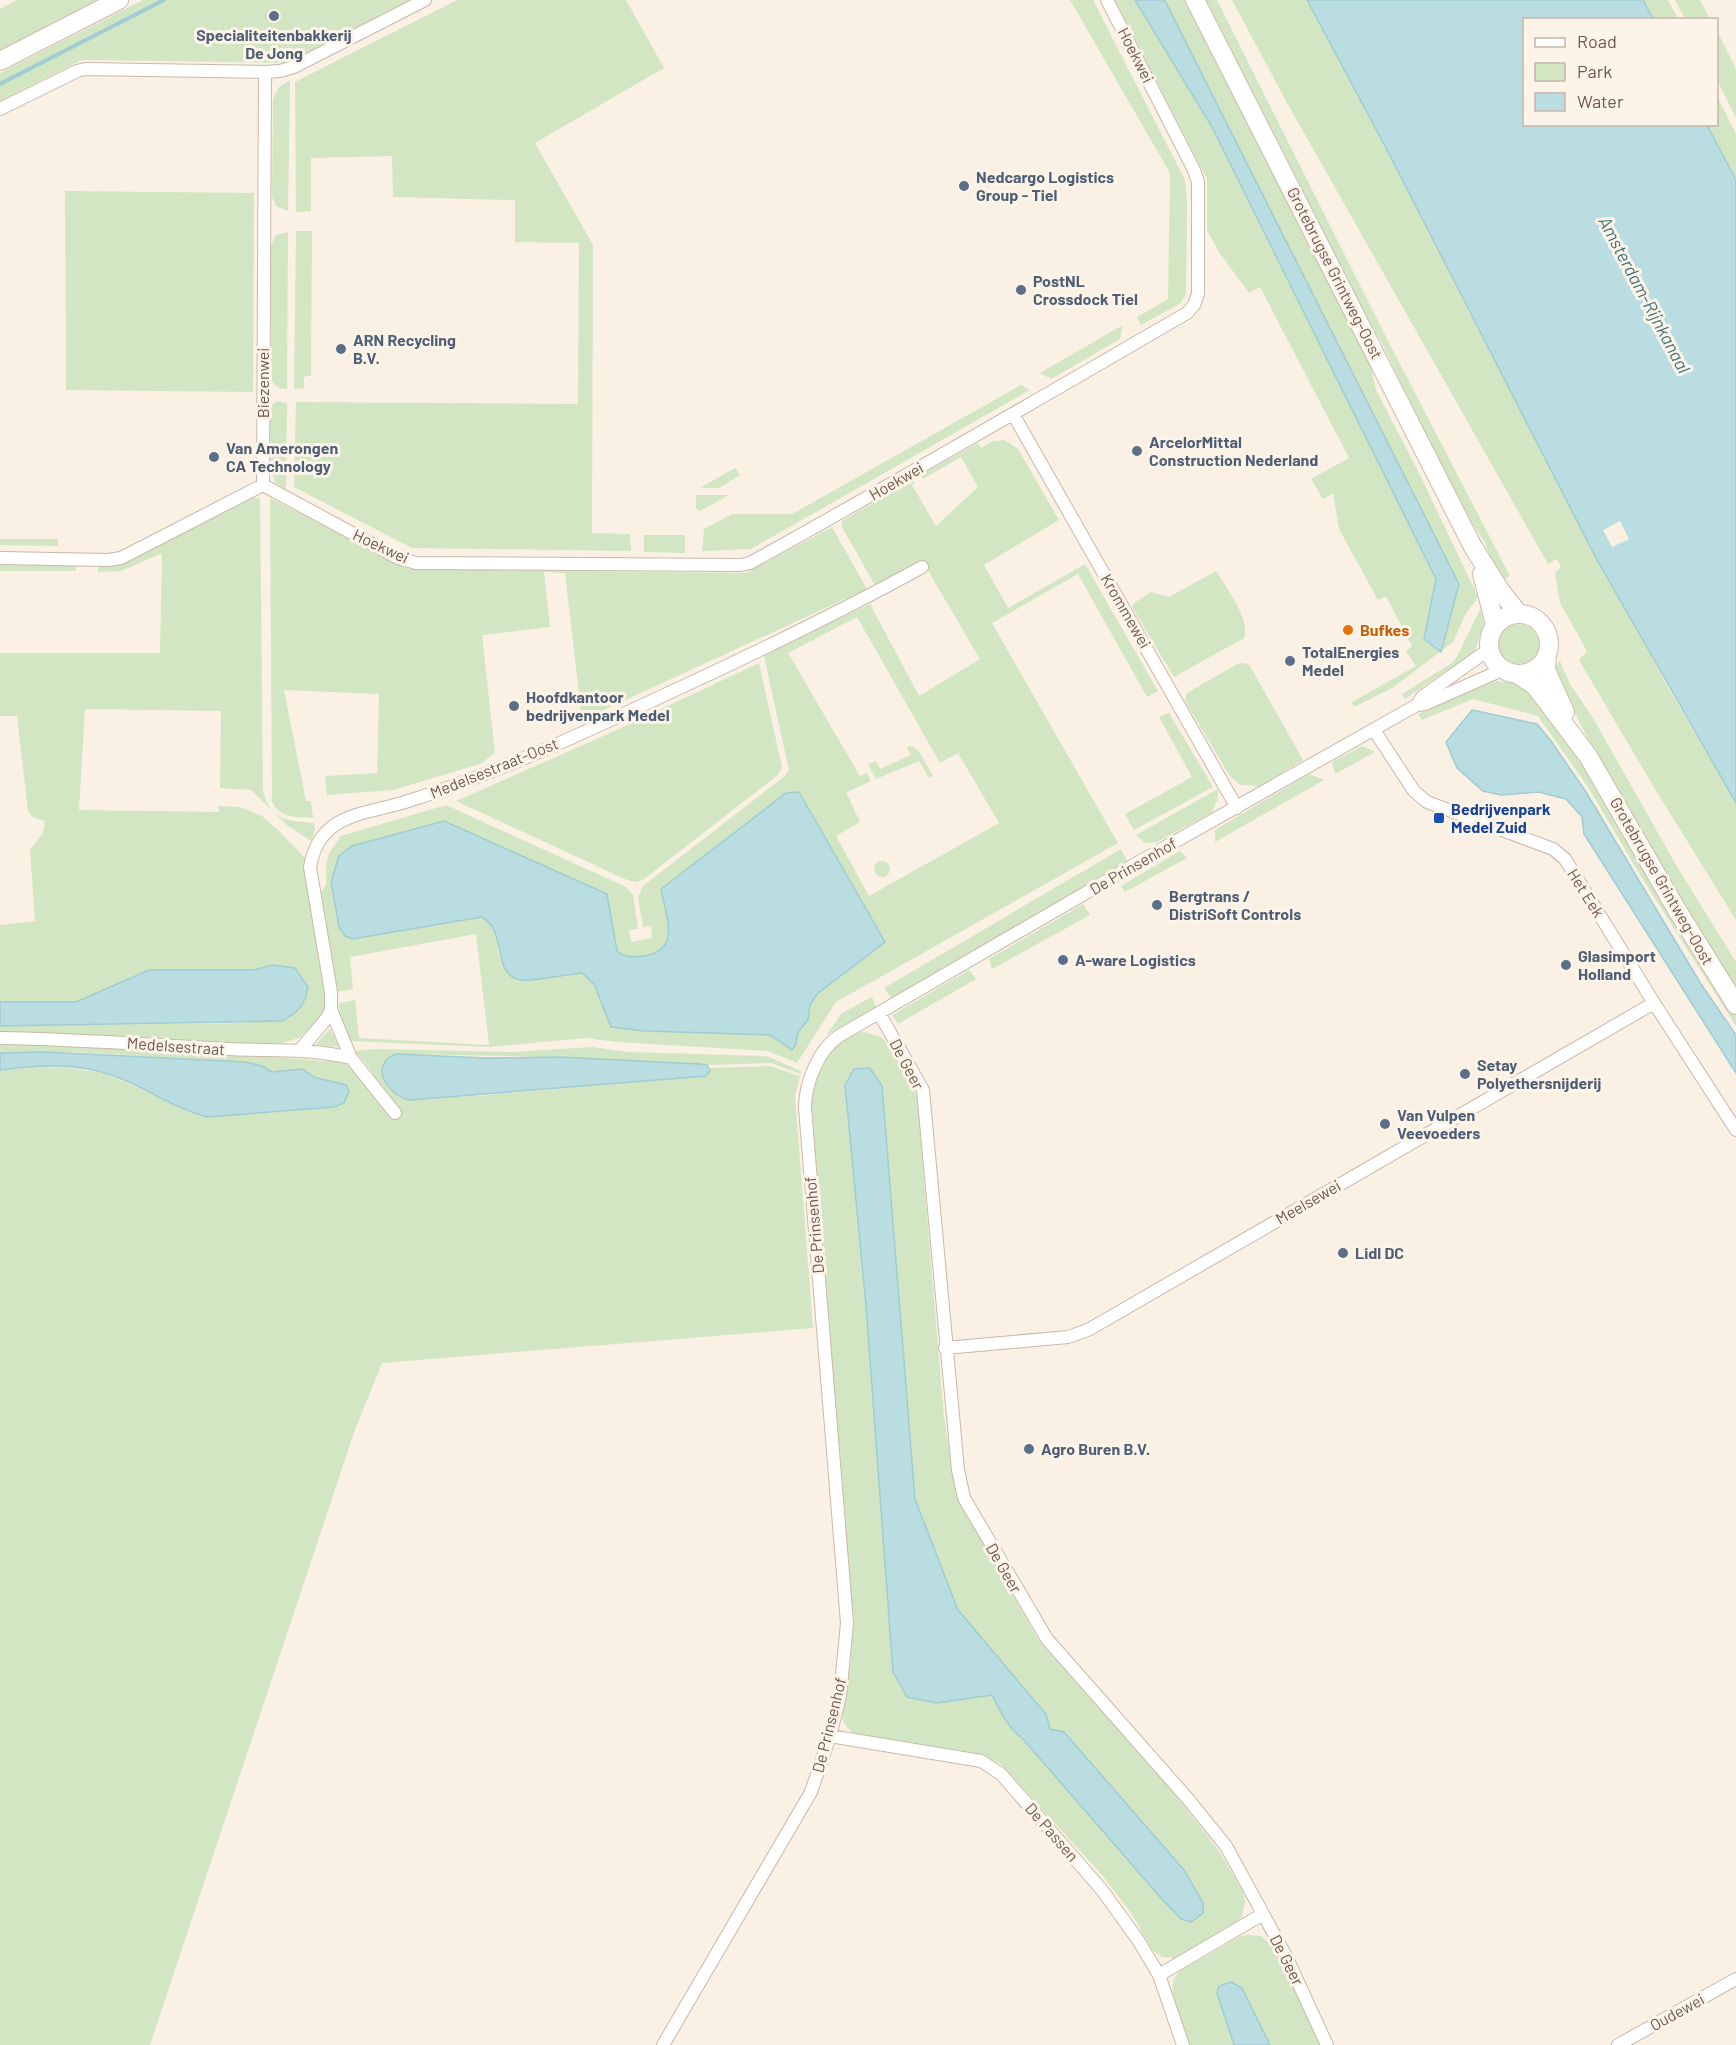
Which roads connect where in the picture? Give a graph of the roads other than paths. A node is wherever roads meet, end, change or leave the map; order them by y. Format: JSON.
{"nodes":[{"id":1,"x":119,"y":0,"type":"edge"},
{"id":2,"x":425,"y":0,"type":"edge"},
{"id":3,"x":1107,"y":0,"type":"edge"},
{"id":4,"x":1196,"y":0,"type":"edge"},
{"id":5,"x":0,"y":61,"type":"edge"},
{"id":6,"x":265,"y":72,"type":"junction"},
{"id":7,"x":0,"y":109,"type":"edge"},
{"id":8,"x":1013,"y":414,"type":"junction"},
{"id":9,"x":262,"y":485,"type":"junction"},
{"id":10,"x":1473,"y":547,"type":"junction"},
{"id":11,"x":0,"y":558,"type":"edge"},
{"id":12,"x":922,"y":567,"type":"dead end"},
{"id":13,"x":1518,"y":613,"type":"junction"},
{"id":14,"x":1495,"y":624,"type":"junction"},
{"id":15,"x":1488,"y":650,"type":"junction"},
{"id":16,"x":1547,"y":655,"type":"junction"},
{"id":17,"x":1511,"y":672,"type":"junction"},
{"id":18,"x":1417,"y":705,"type":"junction"},
{"id":19,"x":1374,"y":730,"type":"junction"},
{"id":20,"x":1588,"y":756,"type":"junction"},
{"id":21,"x":1237,"y":808,"type":"junction"},
{"id":22,"x":1654,"y":1003,"type":"junction"},
{"id":23,"x":1736,"y":1005,"type":"edge"},
{"id":24,"x":331,"y":1010,"type":"junction"},
{"id":25,"x":879,"y":1013,"type":"junction"},
{"id":26,"x":0,"y":1038,"type":"edge"},
{"id":27,"x":299,"y":1051,"type":"junction"},
{"id":28,"x":351,"y":1058,"type":"junction"},
{"id":29,"x":395,"y":1113,"type":"dead end"},
{"id":30,"x":1736,"y":1130,"type":"edge"},
{"id":31,"x":945,"y":1348,"type":"junction"},
{"id":32,"x":830,"y":1736,"type":"junction"},
{"id":33,"x":1263,"y":1914,"type":"junction"},
{"id":34,"x":1159,"y":1975,"type":"junction"},
{"id":35,"x":1736,"y":1979,"type":"edge"},
{"id":36,"x":663,"y":2045,"type":"edge"},
{"id":37,"x":1183,"y":2045,"type":"edge"},
{"id":38,"x":1328,"y":2045,"type":"edge"},
{"id":39,"x":1618,"y":2045,"type":"edge"}],
"edges":[{"from":1,"to":5,"type":"street"},
{"from":2,"to":6,"type":"street"},
{"from":3,"to":8,"type":"street","name":"Hoekwei"},
{"from":4,"to":10,"type":"street","name":"Grotebrugse Grintweg-Oost"},
{"from":6,"to":7,"type":"street"},
{"from":6,"to":9,"type":"street","name":"Biezenwei"},
{"from":8,"to":9,"type":"street","name":"Hoekwei"},
{"from":8,"to":21,"type":"street","name":"Krommewei"},
{"from":9,"to":11,"type":"street"},
{"from":10,"to":13,"type":"street","name":"Grotebrugse Grintweg-Oost"},
{"from":10,"to":14,"type":"street","name":"Grotebrugse Grintweg-Oost"},
{"from":12,"to":24,"type":"street","name":"Medelsestraat-Oost"},
{"from":13,"to":14,"type":"street"},
{"from":13,"to":16,"type":"street"},
{"from":14,"to":15,"type":"street"},
{"from":15,"to":17,"type":"street"},
{"from":15,"to":18,"type":"street","name":"De Prinsenhof"},
{"from":16,"to":17,"type":"street"},
{"from":16,"to":20,"type":"street","name":"Grotebrugse Grintweg-Oost"},
{"from":17,"to":18,"type":"street","name":"De Prinsenhof"},
{"from":17,"to":20,"type":"street","name":"Grotebrugse Grintweg-Oost"},
{"from":18,"to":19,"type":"street","name":"De Prinsenhof"},
{"from":19,"to":21,"type":"street","name":"De Prinsenhof"},
{"from":19,"to":22,"type":"street","name":"Het Eek"},
{"from":20,"to":23,"type":"street","name":"Grotebrugse Grintweg-Oost"},
{"from":21,"to":25,"type":"street","name":"De Prinsenhof"},
{"from":22,"to":30,"type":"street","name":"Het Eek"},
{"from":22,"to":31,"type":"street","name":"Meelsewei"},
{"from":24,"to":27,"type":"street"},
{"from":24,"to":28,"type":"street","name":"Medelsestraat-Oost"},
{"from":25,"to":31,"type":"street","name":"De Geer"},
{"from":25,"to":32,"type":"street","name":"De Prinsenhof"},
{"from":26,"to":27,"type":"street","name":"Medelsestraat"},
{"from":27,"to":28,"type":"street","name":"Medelsestraat"},
{"from":28,"to":29,"type":"street","name":"Medelsestraat-Oost"},
{"from":31,"to":33,"type":"street","name":"De Geer"},
{"from":32,"to":34,"type":"street","name":"De Passen"},
{"from":32,"to":36,"type":"street","name":"De Prinsenhof"},
{"from":33,"to":34,"type":"street"},
{"from":33,"to":38,"type":"street","name":"De Geer"},
{"from":34,"to":37,"type":"street","name":"De Passen"},
{"from":35,"to":39,"type":"street","name":"Oudewei"}]}
